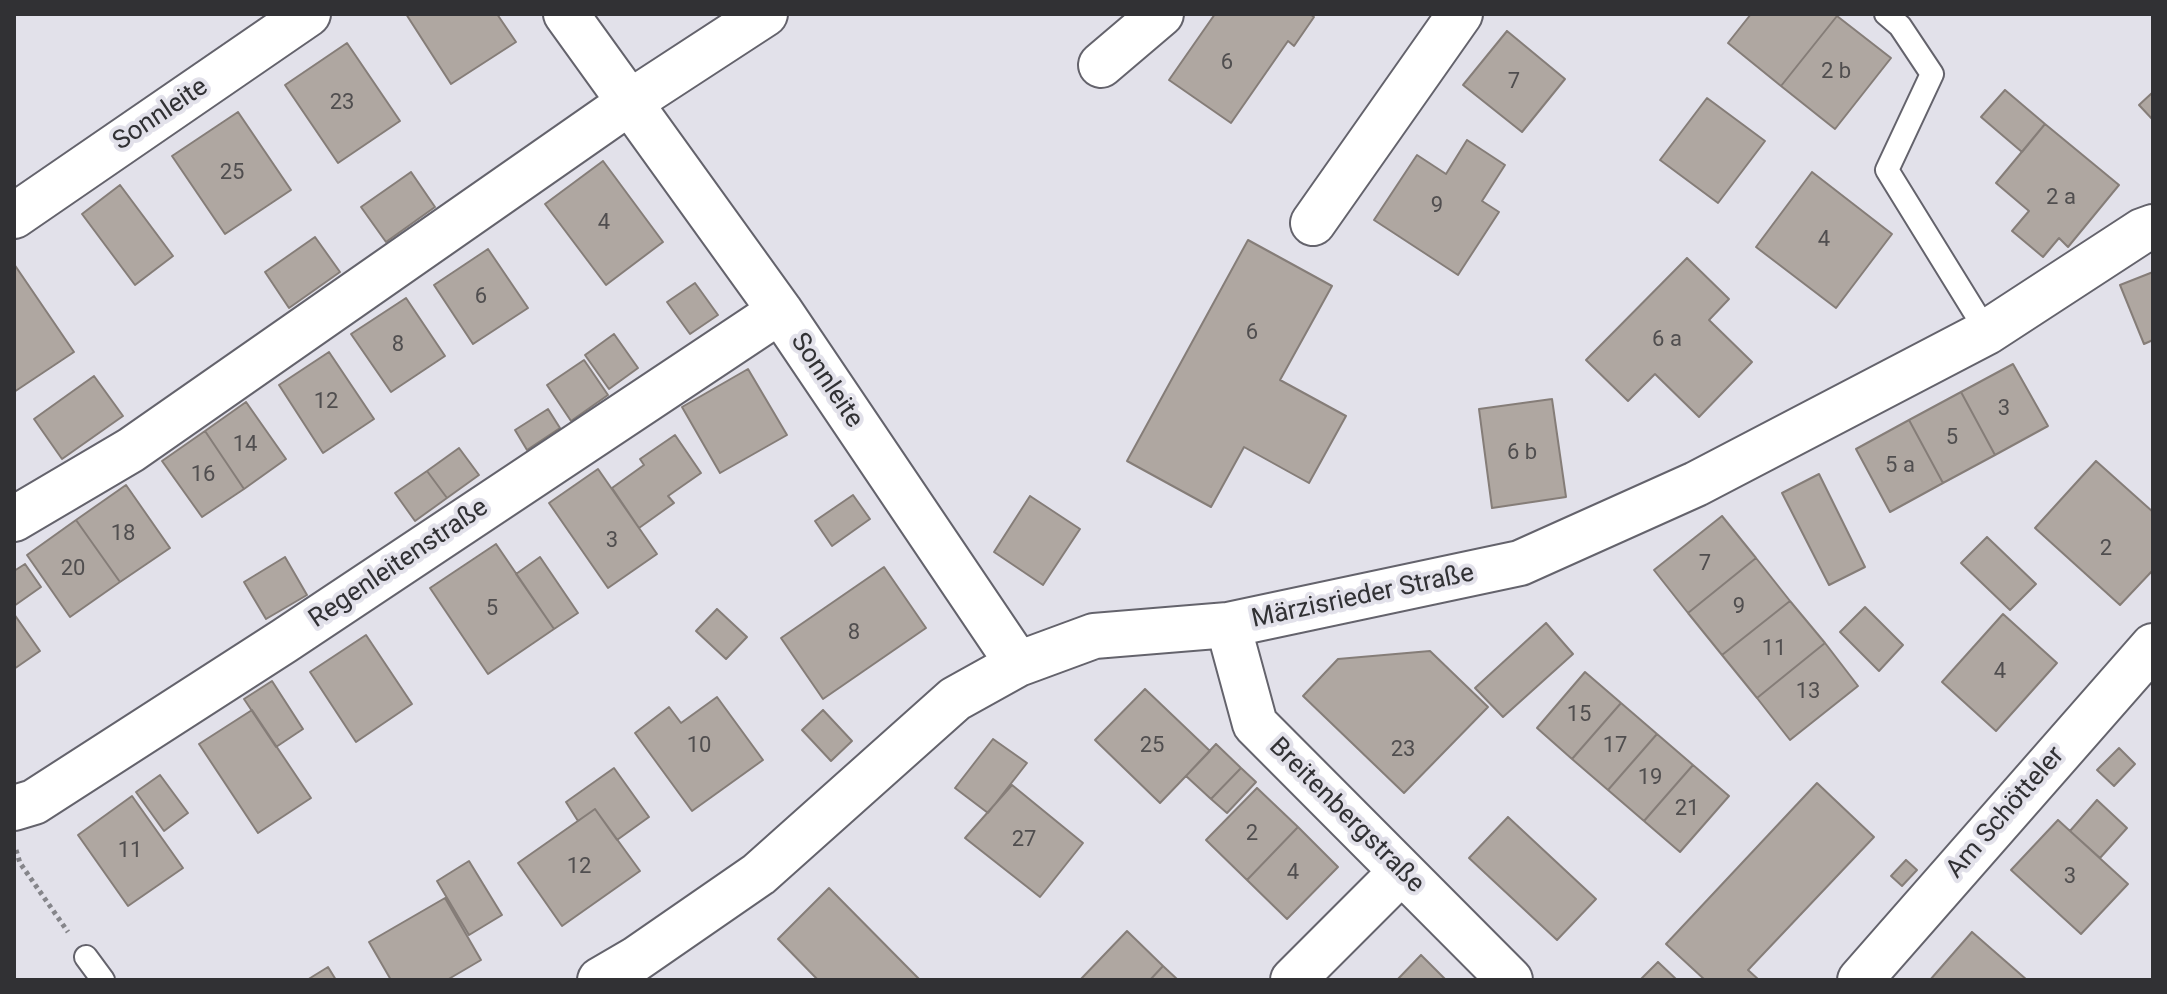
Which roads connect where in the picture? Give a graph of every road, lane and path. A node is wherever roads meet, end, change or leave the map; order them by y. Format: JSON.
{"nodes":[{"id":1,"x":308,"y":14,"type":"edge"},
{"id":2,"x":566,"y":14,"type":"edge"},
{"id":3,"x":765,"y":14,"type":"edge"},
{"id":4,"x":1161,"y":14,"type":"edge"},
{"id":5,"x":1460,"y":14,"type":"edge"},
{"id":6,"x":1886,"y":14,"type":"edge"},
{"id":7,"x":1101,"y":65,"type":"dead end"},
{"id":8,"x":630,"y":102,"type":"junction"},
{"id":9,"x":14,"y":216,"type":"edge"},
{"id":10,"x":1313,"y":223,"type":"dead end"},
{"id":11,"x":2153,"y":227,"type":"edge"},
{"id":12,"x":780,"y":311,"type":"junction"},
{"id":13,"x":1987,"y":332,"type":"junction"},
{"id":14,"x":14,"y":519,"type":"edge"},
{"id":15,"x":1228,"y":625,"type":"junction"},
{"id":16,"x":2153,"y":646,"type":"edge"},
{"id":17,"x":1018,"y":664,"type":"junction"},
{"id":18,"x":14,"y":808,"type":"edge"},
{"id":19,"x":14,"y":845,"type":"edge"},
{"id":20,"x":1401,"y":872,"type":"junction"},
{"id":21,"x":86,"y":957,"type":"joint"},
{"id":22,"x":103,"y":980,"type":"edge"},
{"id":23,"x":600,"y":980,"type":"edge"},
{"id":24,"x":1293,"y":980,"type":"edge"},
{"id":25,"x":1510,"y":980,"type":"edge"},
{"id":26,"x":1860,"y":980,"type":"edge"}],
"edges":[{"from":1,"to":9,"type":"street","name":"Sonnleite"},
{"from":2,"to":8,"type":"street","name":"Sonnleite"},
{"from":3,"to":8,"type":"street"},
{"from":4,"to":7,"type":"street"},
{"from":5,"to":10,"type":"street"},
{"from":6,"to":13,"type":"lane"},
{"from":8,"to":12,"type":"street","name":"Sonnleite"},
{"from":8,"to":14,"type":"street"},
{"from":11,"to":13,"type":"street","name":"Märzisrieder Straße"},
{"from":12,"to":17,"type":"street","name":"Sonnleite"},
{"from":12,"to":18,"type":"street","name":"Regenleitenstraße"},
{"from":13,"to":15,"type":"street","name":"Märzisrieder Straße"},
{"from":15,"to":17,"type":"street","name":"Märzisrieder Straße"},
{"from":15,"to":20,"type":"street","name":"Breitenbergstraße"},
{"from":16,"to":26,"type":"street","name":"Am Schötteler"},
{"from":17,"to":23,"type":"street","name":"Märzisrieder Straße"},
{"from":19,"to":21,"type":"path"},
{"from":20,"to":24,"type":"street"},
{"from":20,"to":25,"type":"street","name":"Breitenbergstraße"},
{"from":21,"to":22,"type":"lane"}]}
